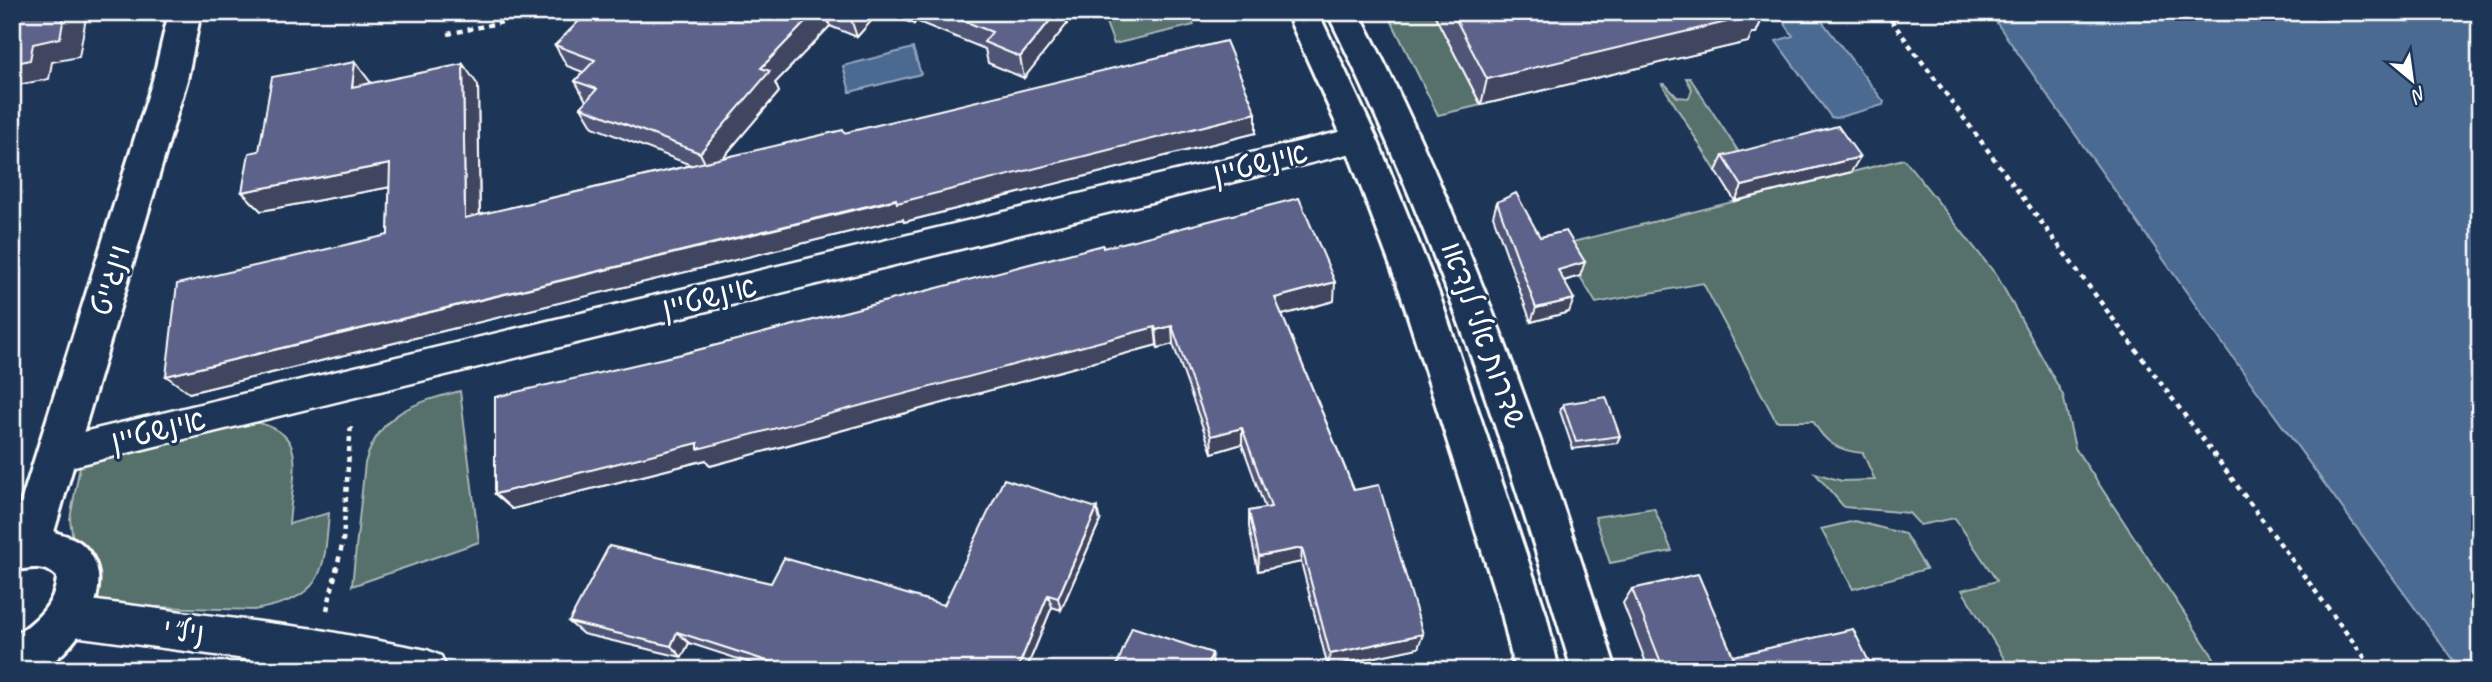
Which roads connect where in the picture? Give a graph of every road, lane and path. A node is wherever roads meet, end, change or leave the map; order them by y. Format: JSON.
{"nodes":[{"id":1,"x":185,"y":12,"type":"edge"},
{"id":2,"x":548,"y":12,"type":"edge"},
{"id":3,"x":1302,"y":12,"type":"edge"},
{"id":4,"x":1343,"y":12,"type":"edge"},
{"id":5,"x":1885,"y":12,"type":"edge"},
{"id":6,"x":448,"y":34,"type":"dead end"},
{"id":7,"x":1360,"y":139,"type":"junction"},
{"id":8,"x":353,"y":383,"type":"junction"},
{"id":9,"x":58,"y":454,"type":"junction"},
{"id":10,"x":21,"y":548,"type":"edge"},
{"id":11,"x":66,"y":616,"type":"junction"},
{"id":12,"x":315,"y":648,"type":"junction"},
{"id":13,"x":12,"y":662,"type":"edge"},
{"id":14,"x":427,"y":670,"type":"edge"},
{"id":15,"x":1537,"y":670,"type":"edge"},
{"id":16,"x":1594,"y":670,"type":"edge"},
{"id":17,"x":2374,"y":670,"type":"edge"}],
"edges":[{"from":1,"to":9,"type":"street","name":"וינגייט"},
{"from":2,"to":6,"type":"path"},
{"from":3,"to":7,"type":"street","name":"שדרות אלי לנדאו"},
{"from":4,"to":16,"type":"street","name":"שדרות אלי לנדאו"},
{"from":5,"to":17,"type":"path"},
{"from":7,"to":8,"type":"street","name":"אינשטיין"},
{"from":7,"to":15,"type":"street","name":"שדרות אלי לנדאו"},
{"from":8,"to":9,"type":"street","name":"אינשטיין"},
{"from":8,"to":12,"type":"path"},
{"from":9,"to":10,"type":"street","name":"וינגייט"},
{"from":10,"to":11,"type":"street"},
{"from":11,"to":12,"type":"street","name":"ניל\"י"},
{"from":11,"to":13,"type":"street"},
{"from":12,"to":14,"type":"street","name":"ניל\"י"}]}
